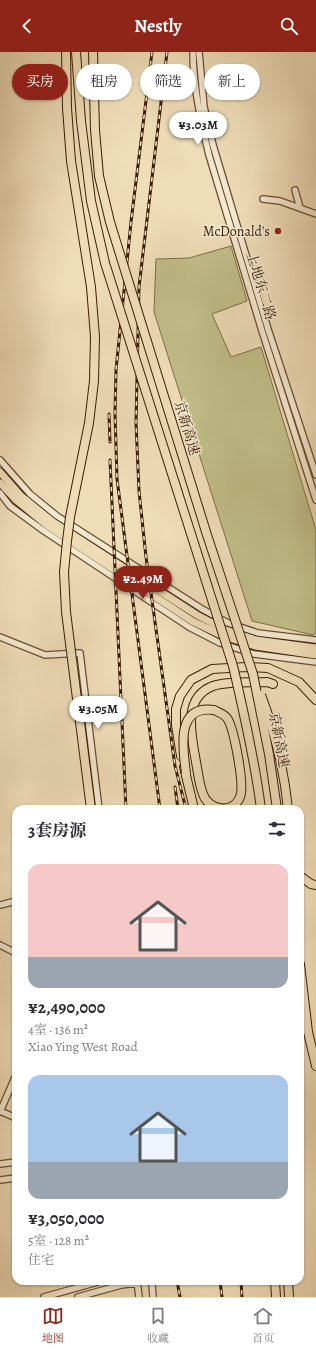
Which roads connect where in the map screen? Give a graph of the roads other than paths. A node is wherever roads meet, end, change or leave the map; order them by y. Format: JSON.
{"nodes":[{"id":1,"x":66,"y":52,"type":"edge"},
{"id":2,"x":76,"y":52,"type":"edge"},
{"id":3,"x":93,"y":52,"type":"edge"},
{"id":4,"x":193,"y":52,"type":"edge"},
{"id":5,"x":199,"y":52,"type":"edge"},
{"id":6,"x":295,"y":190,"type":"dead end"},
{"id":7,"x":263,"y":199,"type":"dead end"},
{"id":8,"x":300,"y":208,"type":"junction"},
{"id":9,"x":316,"y":214,"type":"edge"},
{"id":10,"x":0,"y":460,"type":"edge"},
{"id":11,"x":0,"y":472,"type":"edge"},
{"id":12,"x":316,"y":475,"type":"edge"},
{"id":13,"x":0,"y":483,"type":"edge"},
{"id":14,"x":0,"y":493,"type":"edge"},
{"id":15,"x":316,"y":500,"type":"edge"},
{"id":16,"x":0,"y":637,"type":"edge"},
{"id":17,"x":316,"y":640,"type":"edge"},
{"id":18,"x":316,"y":648,"type":"edge"},
{"id":19,"x":316,"y":655,"type":"edge"},
{"id":20,"x":316,"y":662,"type":"edge"},
{"id":21,"x":253,"y":674,"type":"junction"},
{"id":22,"x":273,"y":684,"type":"dead end"},
{"id":23,"x":316,"y":700,"type":"edge"},
{"id":24,"x":191,"y":717,"type":"edge"},
{"id":25,"x":191,"y":717,"type":"edge"},
{"id":26,"x":191,"y":717,"type":"edge"},
{"id":27,"x":191,"y":717,"type":"edge"},
{"id":28,"x":186,"y":773,"type":"junction"},
{"id":29,"x":90,"y":805,"type":"edge"},
{"id":30,"x":99,"y":805,"type":"edge"},
{"id":31,"x":193,"y":805,"type":"edge"},
{"id":32,"x":211,"y":805,"type":"edge"},
{"id":33,"x":233,"y":805,"type":"edge"},
{"id":34,"x":260,"y":805,"type":"edge"},
{"id":35,"x":276,"y":805,"type":"edge"},
{"id":36,"x":287,"y":805,"type":"edge"},
{"id":37,"x":304,"y":879,"type":"edge"},
{"id":38,"x":316,"y":885,"type":"edge"},
{"id":39,"x":12,"y":903,"type":"edge"},
{"id":40,"x":0,"y":905,"type":"edge"},
{"id":41,"x":0,"y":946,"type":"edge"},
{"id":42,"x":12,"y":951,"type":"edge"},
{"id":43,"x":304,"y":997,"type":"edge"},
{"id":44,"x":316,"y":1066,"type":"edge"},
{"id":45,"x":12,"y":1086,"type":"edge"},
{"id":46,"x":0,"y":1112,"type":"edge"},
{"id":47,"x":12,"y":1116,"type":"edge"},
{"id":48,"x":12,"y":1162,"type":"edge"},
{"id":49,"x":0,"y":1164,"type":"edge"},
{"id":50,"x":12,"y":1178,"type":"edge"},
{"id":51,"x":0,"y":1180,"type":"edge"},
{"id":52,"x":87,"y":1285,"type":"edge"},
{"id":53,"x":121,"y":1285,"type":"edge"},
{"id":54,"x":138,"y":1285,"type":"edge"},
{"id":55,"x":152,"y":1285,"type":"edge"},
{"id":56,"x":275,"y":1285,"type":"edge"},
{"id":57,"x":288,"y":1285,"type":"edge"},
{"id":58,"x":44,"y":1297,"type":"edge"},
{"id":59,"x":78,"y":1297,"type":"edge"},
{"id":60,"x":138,"y":1297,"type":"edge"},
{"id":61,"x":153,"y":1297,"type":"edge"},
{"id":62,"x":276,"y":1297,"type":"edge"},
{"id":63,"x":289,"y":1297,"type":"edge"}],
"edges":[{"from":1,"to":29,"type":"highway","bridge":true},
{"from":2,"to":34,"type":"highway","name":"京新高速","bridge":true},
{"from":3,"to":21,"type":"highway","name":"京新高速","bridge":true},
{"from":4,"to":15,"type":"street","name":"上地东二路"},
{"from":5,"to":12,"type":"street"},
{"from":6,"to":8,"type":"street"},
{"from":7,"to":8,"type":"street"},
{"from":8,"to":9,"type":"street"},
{"from":10,"to":17,"type":"street"},
{"from":11,"to":18,"type":"main road"},
{"from":13,"to":19,"type":"main road"},
{"from":14,"to":20,"type":"street"},
{"from":16,"to":30,"type":"street"},
{"from":21,"to":35,"type":"highway","name":"京新高速","bridge":true},
{"from":21,"to":36,"type":"highway","bridge":true},
{"from":22,"to":24,"type":"highway","bridge":true},
{"from":23,"to":28,"type":"highway","bridge":true},
{"from":25,"to":32,"type":"highway","bridge":true},
{"from":26,"to":33,"type":"highway","bridge":true},
{"from":27,"to":28,"type":"highway","bridge":true},
{"from":28,"to":31,"type":"highway"},
{"from":37,"to":38,"type":"highway"},
{"from":39,"to":40,"type":"street"},
{"from":41,"to":42,"type":"street"},
{"from":43,"to":44,"type":"highway"},
{"from":45,"to":46,"type":"street"},
{"from":46,"to":47,"type":"street"},
{"from":48,"to":49,"type":"street"},
{"from":50,"to":51,"type":"street"},
{"from":52,"to":58,"type":"street"},
{"from":53,"to":59,"type":"street"},
{"from":54,"to":60,"type":"street"},
{"from":55,"to":61,"type":"street"},
{"from":56,"to":62,"type":"highway"},
{"from":57,"to":63,"type":"highway"}]}
